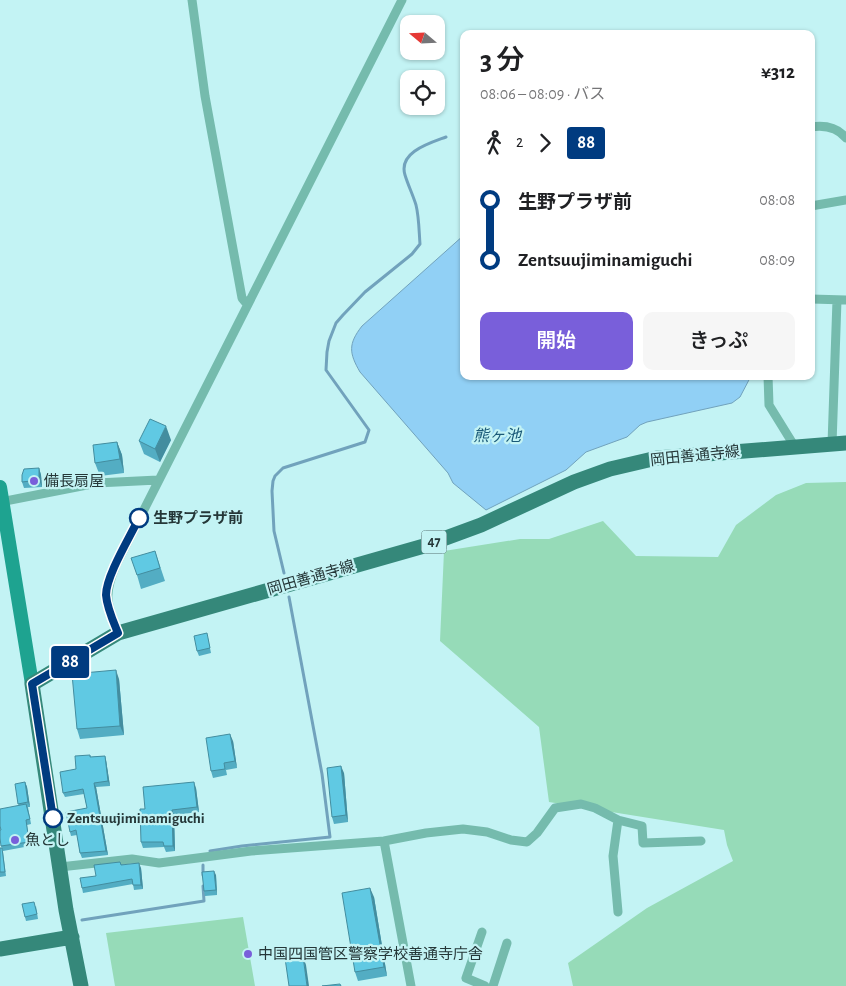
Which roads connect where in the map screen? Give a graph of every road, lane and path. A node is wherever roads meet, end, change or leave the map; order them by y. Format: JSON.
{"nodes":[{"id":1,"x":192,"y":0,"type":"edge"},
{"id":2,"x":402,"y":0,"type":"edge"},
{"id":3,"x":815,"y":126,"type":"edge"},
{"id":4,"x":846,"y":138,"type":"edge"},
{"id":5,"x":846,"y":200,"type":"edge"},
{"id":6,"x":815,"y":205,"type":"edge"},
{"id":7,"x":815,"y":299,"type":"edge"},
{"id":8,"x":842,"y":300,"type":"edge"},
{"id":9,"x":247,"y":304,"type":"junction"},
{"id":10,"x":768,"y":380,"type":"edge"},
{"id":11,"x":839,"y":444,"type":"edge"},
{"id":12,"x":795,"y":447,"type":"junction"},
{"id":13,"x":158,"y":480,"type":"junction"},
{"id":14,"x":1,"y":497,"type":"edge"},
{"id":15,"x":118,"y":633,"type":"junction"},
{"id":16,"x":32,"y":684,"type":"junction"},
{"id":17,"x":618,"y":820,"type":"junction"},
{"id":18,"x":384,"y":841,"type":"junction"},
{"id":19,"x":701,"y":841,"type":"dead end"},
{"id":20,"x":60,"y":867,"type":"junction"},
{"id":21,"x":618,"y":912,"type":"dead end"},
{"id":22,"x":482,"y":932,"type":"dead end"},
{"id":23,"x":72,"y":937,"type":"junction"},
{"id":24,"x":507,"y":943,"type":"dead end"},
{"id":25,"x":0,"y":949,"type":"edge"},
{"id":26,"x":81,"y":986,"type":"edge"},
{"id":27,"x":411,"y":986,"type":"edge"},
{"id":28,"x":485,"y":986,"type":"edge"},
{"id":29,"x":493,"y":986,"type":"edge"}],
"edges":[{"from":1,"to":9,"type":"street"},
{"from":2,"to":9,"type":"street"},
{"from":3,"to":4,"type":"street"},
{"from":5,"to":6,"type":"street"},
{"from":7,"to":8,"type":"street"},
{"from":8,"to":11,"type":"street"},
{"from":9,"to":13,"type":"street"},
{"from":10,"to":12,"type":"street"},
{"from":11,"to":12,"type":"main road","name":"岡田善通寺線","number":"47"},
{"from":12,"to":15,"type":"main road","name":"岡田善通寺線","number":"47"},
{"from":13,"to":14,"type":"street"},
{"from":13,"to":15,"type":"street"},
{"from":14,"to":16,"type":"street"},
{"from":15,"to":16,"type":"main road","name":"岡田善通寺線","number":"47"},
{"from":16,"to":20,"type":"main road"},
{"from":17,"to":18,"type":"street"},
{"from":17,"to":19,"type":"street"},
{"from":17,"to":21,"type":"street"},
{"from":18,"to":20,"type":"street"},
{"from":18,"to":27,"type":"street"},
{"from":20,"to":23,"type":"main road"},
{"from":22,"to":28,"type":"street"},
{"from":23,"to":25,"type":"main road"},
{"from":23,"to":26,"type":"main road"},
{"from":24,"to":29,"type":"street"}]}
